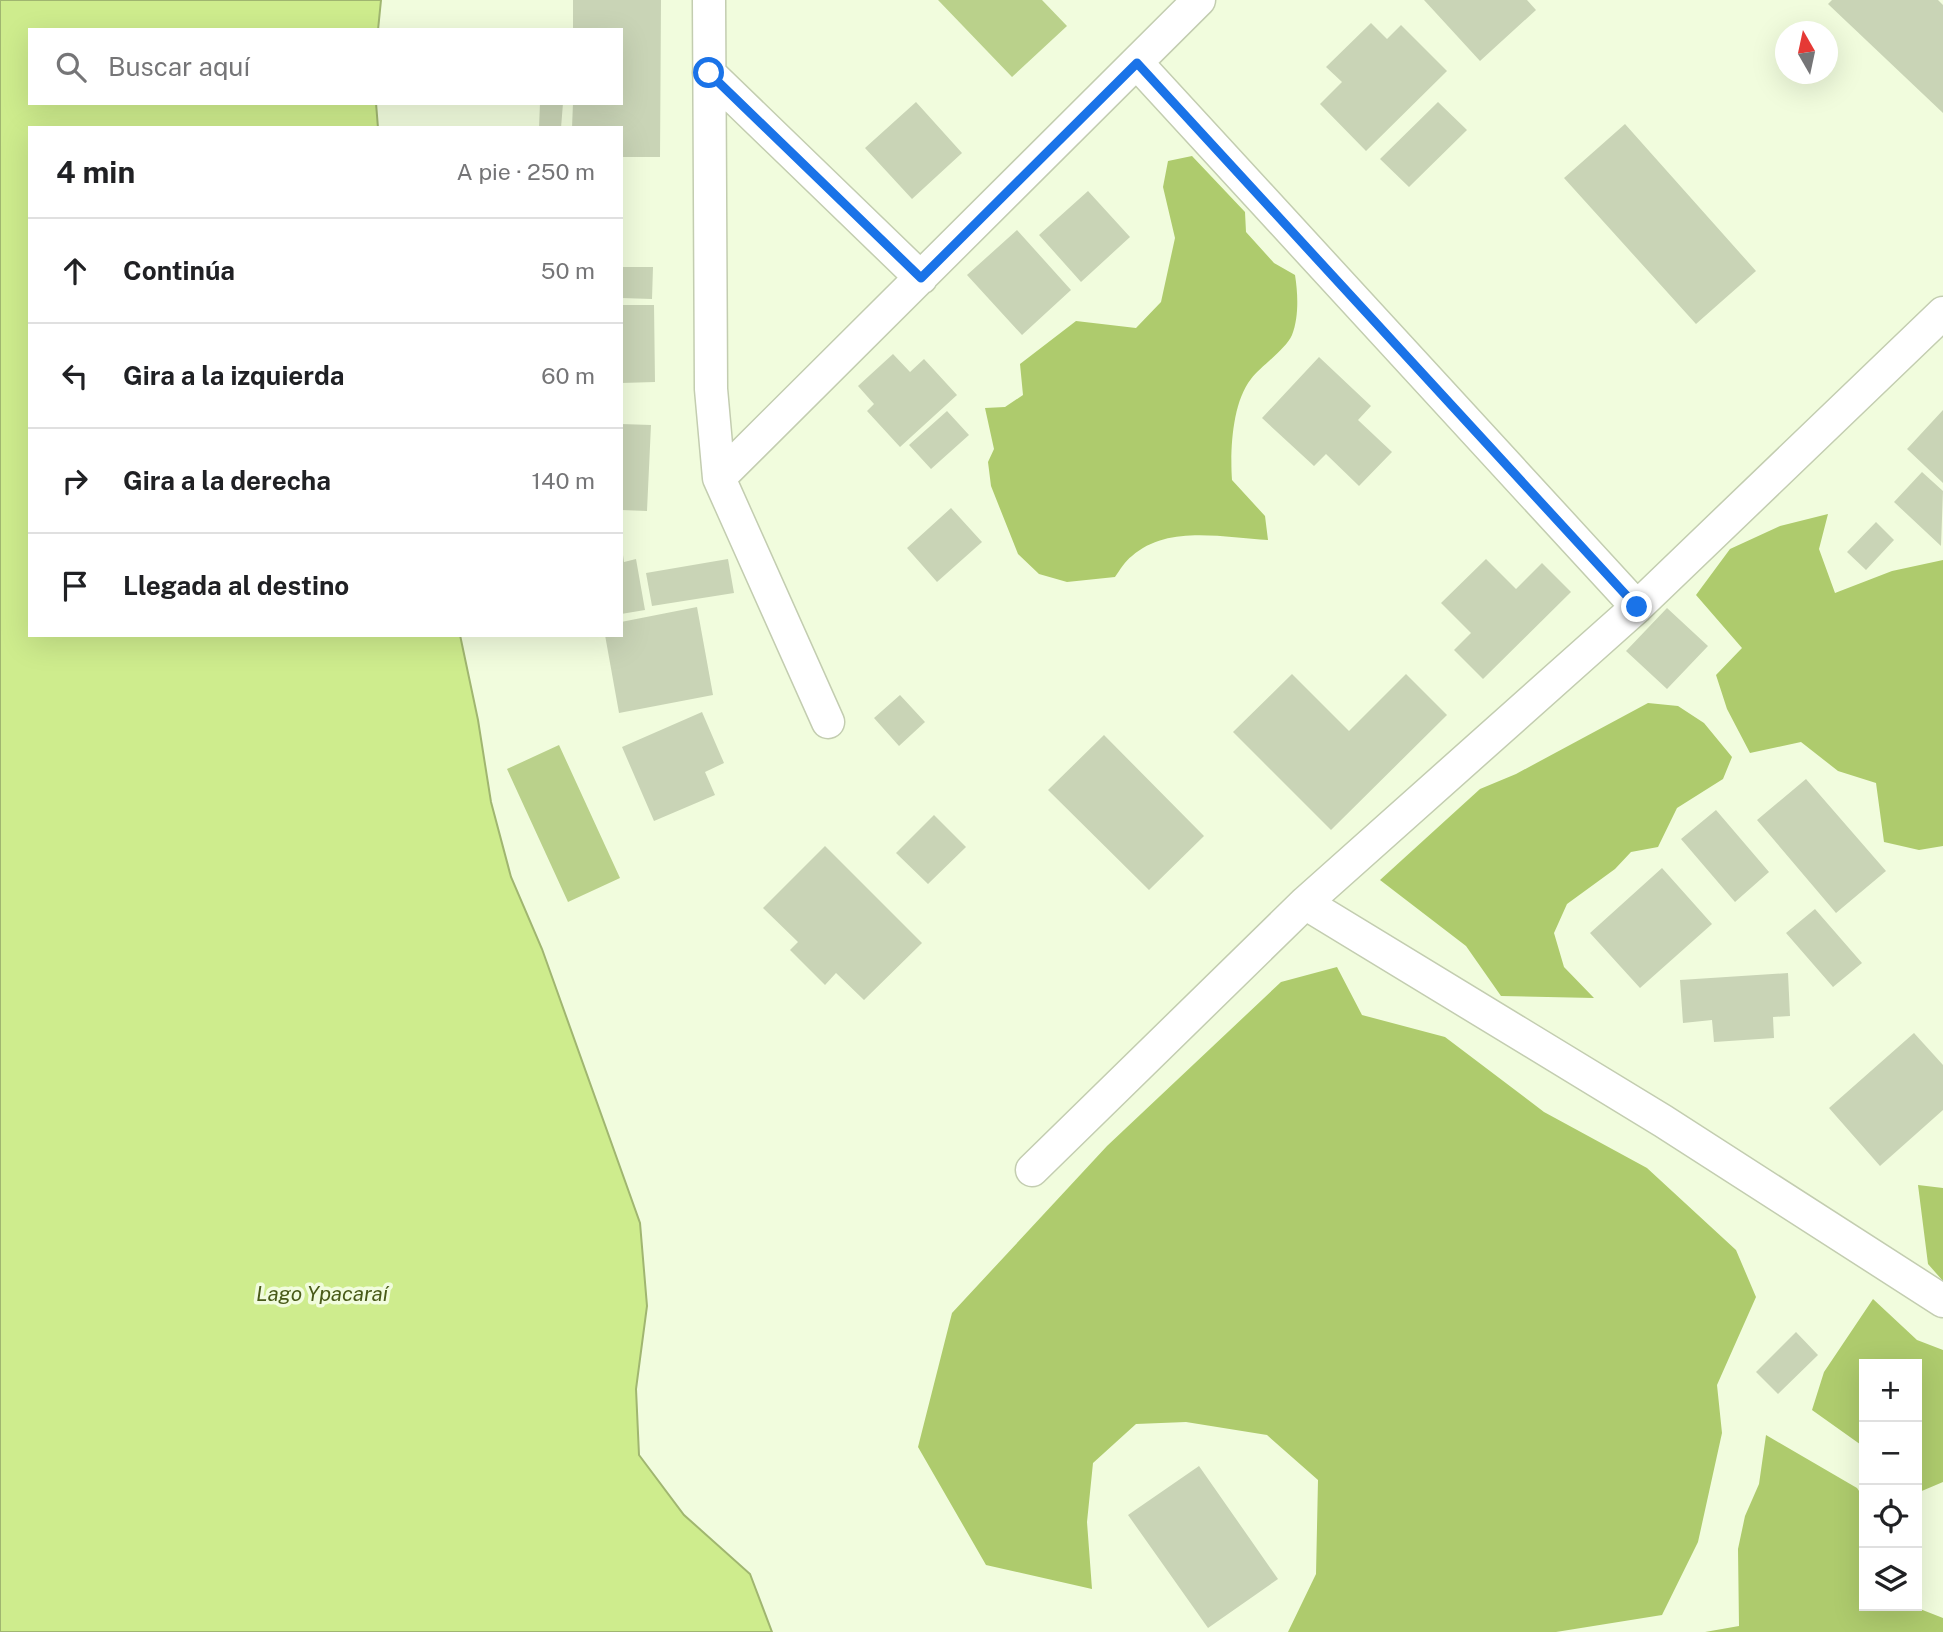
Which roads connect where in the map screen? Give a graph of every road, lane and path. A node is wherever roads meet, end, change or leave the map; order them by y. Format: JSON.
{"nodes":[{"id":1,"x":709,"y":0,"type":"edge"},
{"id":2,"x":1199,"y":0,"type":"edge"},
{"id":3,"x":1137,"y":63,"type":"junction"},
{"id":4,"x":709,"y":73,"type":"junction"},
{"id":5,"x":921,"y":278,"type":"junction"},
{"id":6,"x":1943,"y":313,"type":"edge"},
{"id":7,"x":719,"y":478,"type":"junction"},
{"id":8,"x":1637,"y":607,"type":"junction"},
{"id":9,"x":828,"y":722,"type":"dead end"},
{"id":10,"x":1305,"y":903,"type":"junction"},
{"id":11,"x":1032,"y":1170,"type":"dead end"},
{"id":12,"x":1943,"y":1301,"type":"edge"}],
"edges":[{"from":1,"to":4,"type":"street"},
{"from":2,"to":3,"type":"street"},
{"from":3,"to":5,"type":"street"},
{"from":3,"to":8,"type":"street"},
{"from":4,"to":5,"type":"street"},
{"from":4,"to":7,"type":"street"},
{"from":5,"to":7,"type":"street"},
{"from":6,"to":8,"type":"street"},
{"from":7,"to":9,"type":"street"},
{"from":8,"to":10,"type":"street"},
{"from":10,"to":11,"type":"street"},
{"from":10,"to":12,"type":"street"}]}
